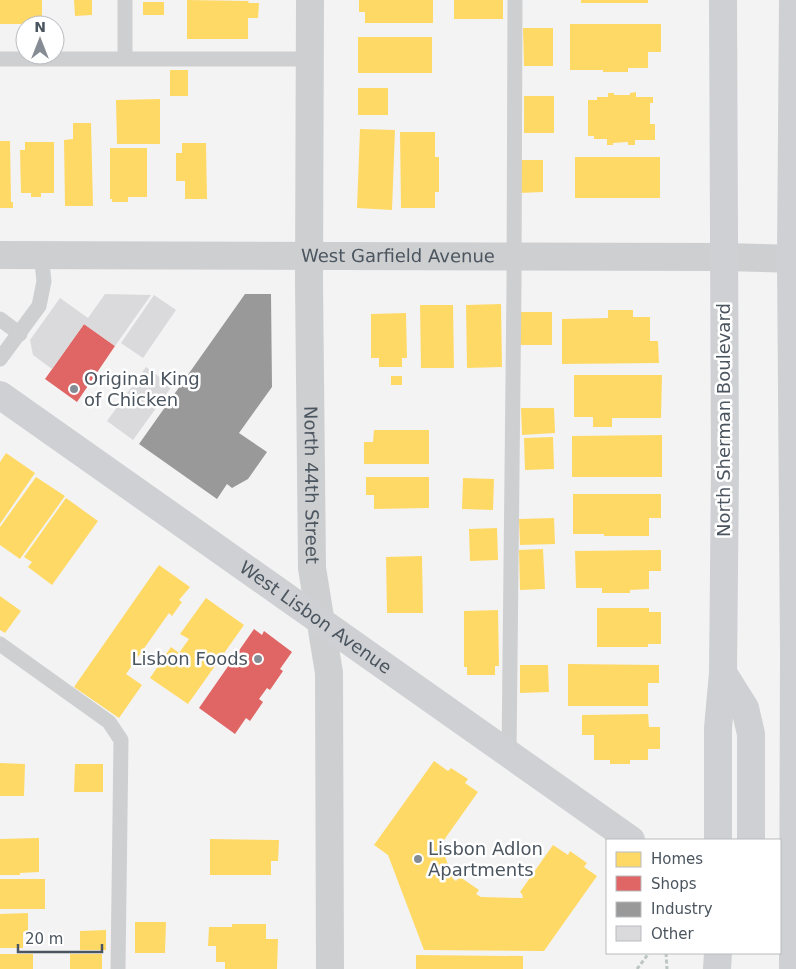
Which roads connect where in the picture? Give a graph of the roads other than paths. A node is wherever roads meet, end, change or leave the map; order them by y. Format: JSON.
{"nodes":[{"id":1,"x":126,"y":0,"type":"edge"},
{"id":2,"x":310,"y":0,"type":"edge"},
{"id":3,"x":515,"y":0,"type":"edge"},
{"id":4,"x":723,"y":0,"type":"edge"},
{"id":5,"x":793,"y":0,"type":"edge"},
{"id":6,"x":0,"y":59,"type":"edge"},
{"id":7,"x":125,"y":59,"type":"junction"},
{"id":8,"x":310,"y":59,"type":"junction"},
{"id":9,"x":0,"y":255,"type":"edge"},
{"id":10,"x":42,"y":255,"type":"junction"},
{"id":11,"x":309,"y":256,"type":"junction"},
{"id":12,"x":514,"y":257,"type":"junction"},
{"id":13,"x":724,"y":257,"type":"junction"},
{"id":14,"x":794,"y":259,"type":"edge"},
{"id":15,"x":0,"y":319,"type":"edge"},
{"id":16,"x":20,"y":334,"type":"junction"},
{"id":17,"x":0,"y":360,"type":"edge"},
{"id":18,"x":0,"y":395,"type":"edge"},
{"id":19,"x":320,"y":621,"type":"junction"},
{"id":20,"x":0,"y":644,"type":"edge"},
{"id":21,"x":795,"y":654,"type":"edge"},
{"id":22,"x":723,"y":673,"type":"junction"},
{"id":23,"x":509,"y":754,"type":"junction"},
{"id":24,"x":630,"y":839,"type":"edge"},
{"id":25,"x":718,"y":839,"type":"edge"},
{"id":26,"x":751,"y":839,"type":"edge"},
{"id":27,"x":718,"y":954,"type":"edge"},
{"id":28,"x":791,"y":964,"type":"edge"},
{"id":29,"x":118,"y":969,"type":"edge"},
{"id":30,"x":330,"y":969,"type":"edge"},
{"id":31,"x":718,"y":969,"type":"edge"}],
"edges":[{"from":1,"to":7,"type":"lane"},
{"from":2,"to":8,"type":"street","name":"North 44th Street"},
{"from":3,"to":12,"type":"lane"},
{"from":4,"to":13,"type":"main road","name":"North Sherman Boulevard"},
{"from":5,"to":14,"type":"main road"},
{"from":6,"to":7,"type":"lane"},
{"from":7,"to":8,"type":"lane"},
{"from":8,"to":11,"type":"street","name":"North 44th Street"},
{"from":9,"to":10,"type":"street","name":"West Garfield Avenue"},
{"from":10,"to":11,"type":"street","name":"West Garfield Avenue"},
{"from":10,"to":16,"type":"lane"},
{"from":11,"to":12,"type":"street","name":"West Garfield Avenue"},
{"from":11,"to":19,"type":"street","name":"North 44th Street"},
{"from":12,"to":13,"type":"street","name":"West Garfield Avenue"},
{"from":12,"to":23,"type":"lane"},
{"from":13,"to":14,"type":"street","name":"West Garfield Avenue"},
{"from":13,"to":22,"type":"main road","name":"North Sherman Boulevard"},
{"from":14,"to":21,"type":"main road"},
{"from":15,"to":16,"type":"lane"},
{"from":16,"to":17,"type":"lane"},
{"from":18,"to":19,"type":"main road","name":"West Lisbon Avenue"},
{"from":19,"to":23,"type":"main road","name":"West Lisbon Avenue"},
{"from":19,"to":30,"type":"street","name":"North 44th Street"},
{"from":20,"to":29,"type":"lane"},
{"from":21,"to":28,"type":"main road"},
{"from":22,"to":25,"type":"main road","name":"North Sherman Boulevard"},
{"from":22,"to":26,"type":"main road"},
{"from":23,"to":24,"type":"main road","name":"West Lisbon Avenue"},
{"from":27,"to":31,"type":"main road"}]}
